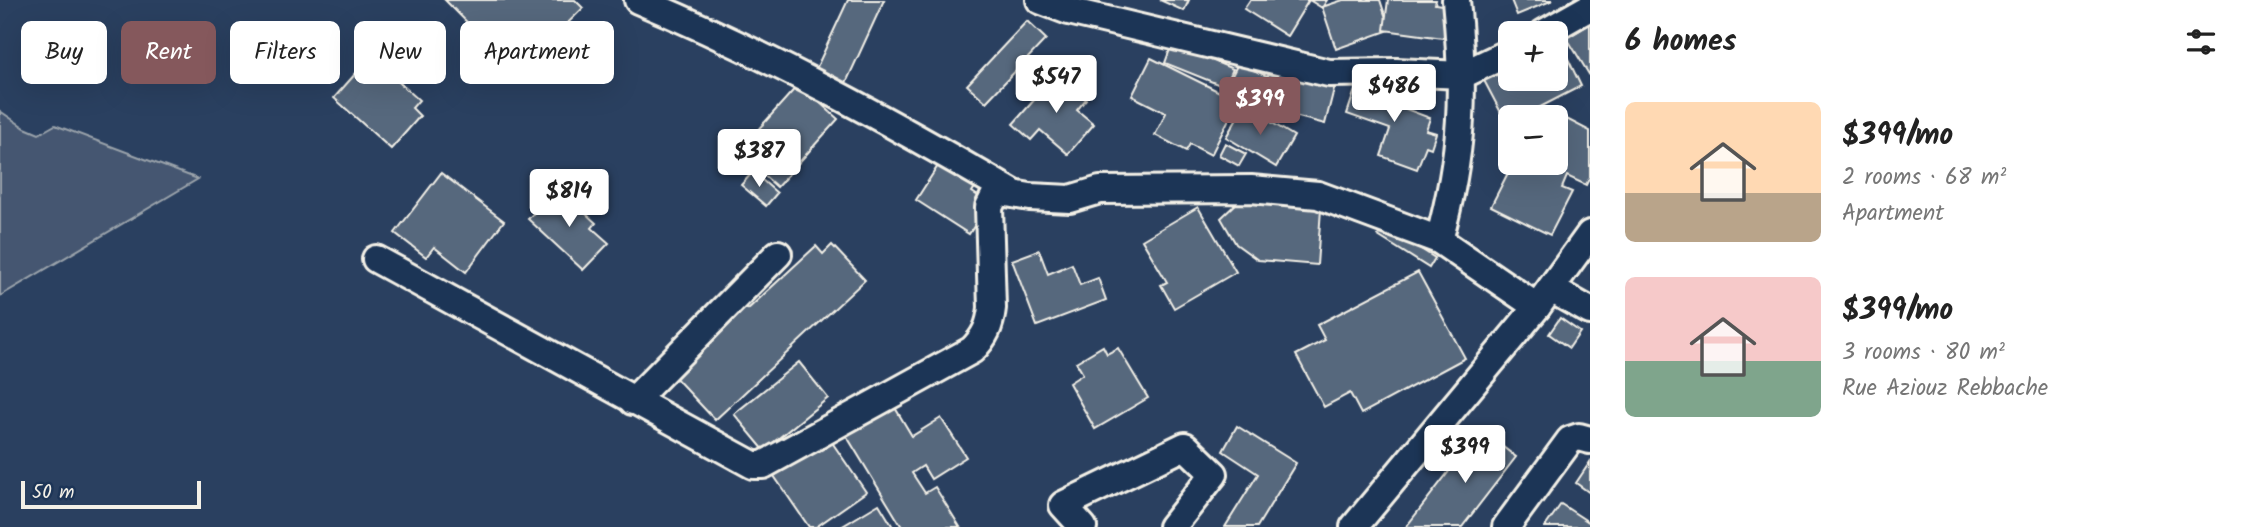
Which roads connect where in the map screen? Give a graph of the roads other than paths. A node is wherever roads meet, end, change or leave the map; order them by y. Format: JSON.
{"nodes":[{"id":1,"x":638,"y":0,"type":"edge"},
{"id":2,"x":1040,"y":0,"type":"edge"},
{"id":3,"x":1478,"y":0,"type":"edge"},
{"id":4,"x":1590,"y":7,"type":"edge"},
{"id":5,"x":1457,"y":11,"type":"edge"},
{"id":6,"x":1565,"y":21,"type":"edge"},
{"id":7,"x":1498,"y":58,"type":"edge"},
{"id":8,"x":1462,"y":75,"type":"junction"},
{"id":9,"x":1011,"y":192,"type":"junction"},
{"id":10,"x":1590,"y":234,"type":"edge"},
{"id":11,"x":1439,"y":240,"type":"junction"},
{"id":12,"x":778,"y":254,"type":"dead end"},
{"id":13,"x":376,"y":259,"type":"dead end"},
{"id":14,"x":1544,"y":298,"type":"junction"},
{"id":15,"x":1590,"y":311,"type":"edge"},
{"id":16,"x":634,"y":401,"type":"junction"},
{"id":17,"x":1590,"y":440,"type":"edge"},
{"id":18,"x":1083,"y":527,"type":"edge"},
{"id":19,"x":1172,"y":527,"type":"edge"},
{"id":20,"x":1354,"y":527,"type":"edge"},
{"id":21,"x":1506,"y":527,"type":"edge"}],
"edges":[{"from":1,"to":9,"type":"street"},
{"from":2,"to":8,"type":"street"},
{"from":3,"to":5,"type":"street"},
{"from":4,"to":6,"type":"street"},
{"from":5,"to":8,"type":"street"},
{"from":7,"to":8,"type":"street"},
{"from":8,"to":11,"type":"street"},
{"from":9,"to":11,"type":"street"},
{"from":9,"to":16,"type":"street"},
{"from":10,"to":14,"type":"street"},
{"from":11,"to":14,"type":"street"},
{"from":12,"to":16,"type":"street"},
{"from":13,"to":16,"type":"street"},
{"from":14,"to":15,"type":"street"},
{"from":14,"to":20,"type":"street"},
{"from":17,"to":21,"type":"street"},
{"from":18,"to":19,"type":"street"}]}
